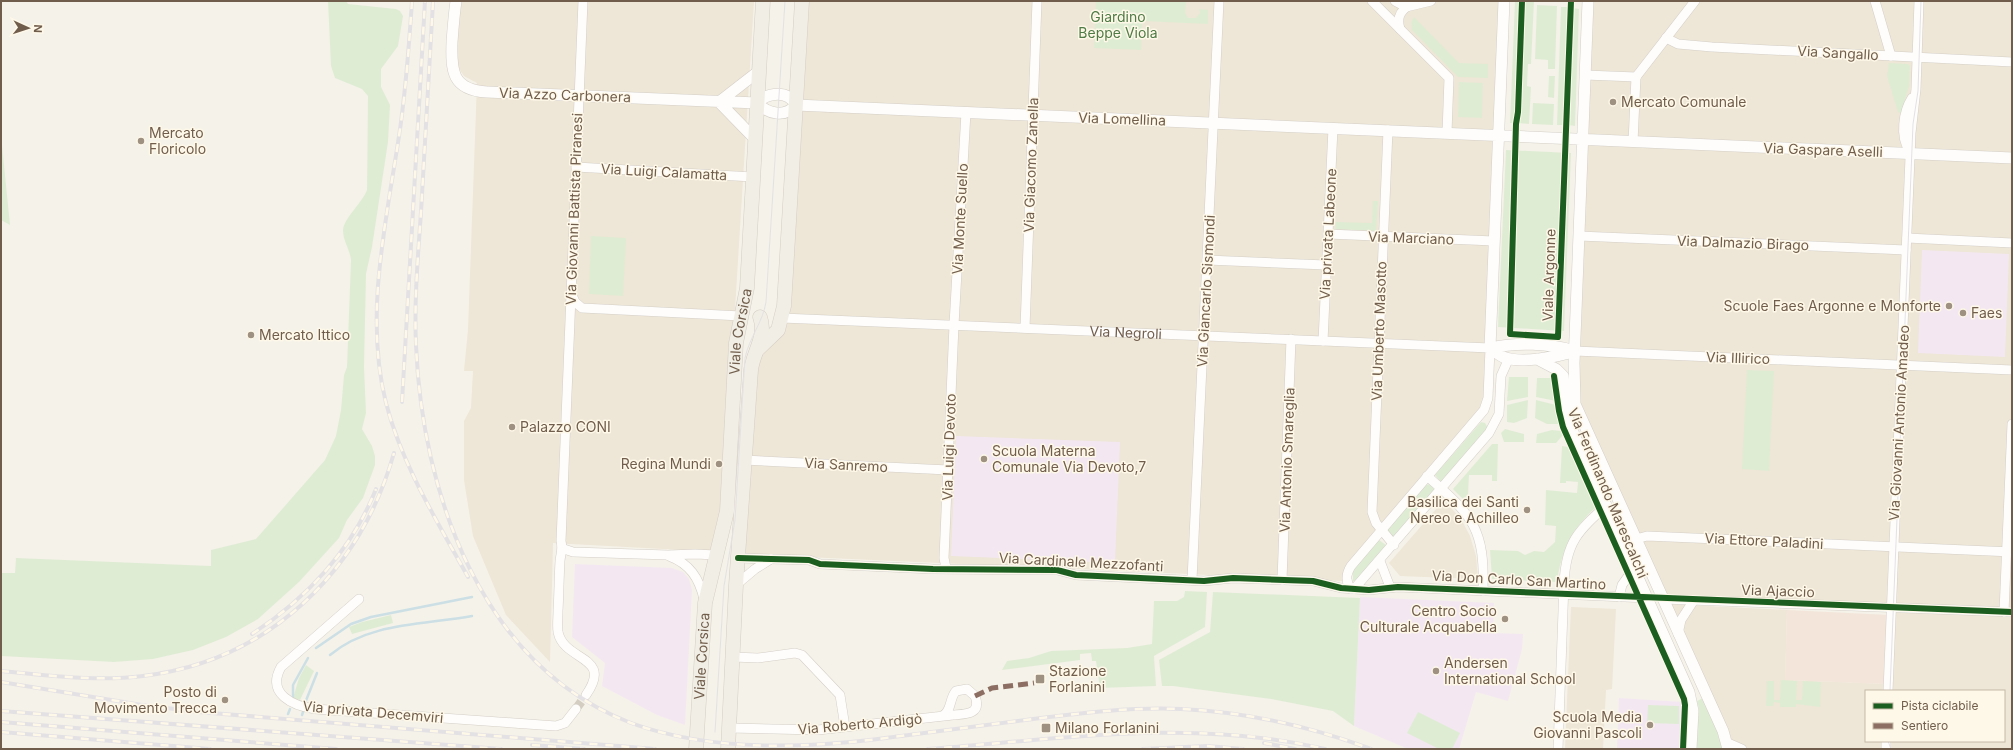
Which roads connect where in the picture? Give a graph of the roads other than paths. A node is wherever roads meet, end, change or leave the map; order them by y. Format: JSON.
{"nodes":[{"id":1,"x":451,"y":1,"type":"edge"},
{"id":2,"x":456,"y":1,"type":"edge"},
{"id":3,"x":583,"y":1,"type":"edge"},
{"id":4,"x":763,"y":1,"type":"edge"},
{"id":5,"x":802,"y":1,"type":"edge"},
{"id":6,"x":1037,"y":1,"type":"edge"},
{"id":7,"x":1219,"y":1,"type":"edge"},
{"id":8,"x":1372,"y":1,"type":"edge"},
{"id":9,"x":1395,"y":1,"type":"edge"},
{"id":10,"x":1431,"y":1,"type":"edge"},
{"id":11,"x":1504,"y":1,"type":"edge"},
{"id":12,"x":1588,"y":1,"type":"edge"},
{"id":13,"x":1695,"y":1,"type":"edge"},
{"id":14,"x":1875,"y":1,"type":"edge"},
{"id":15,"x":1919,"y":1,"type":"edge"},
{"id":16,"x":1408,"y":6,"type":"junction"},
{"id":17,"x":454,"y":17,"type":"junction"},
{"id":18,"x":1401,"y":30,"type":"junction"},
{"id":19,"x":1666,"y":38,"type":"junction"},
{"id":20,"x":1892,"y":56,"type":"junction"},
{"id":21,"x":1917,"y":57,"type":"junction"},
{"id":22,"x":2012,"y":62,"type":"edge"},
{"id":23,"x":759,"y":71,"type":"junction"},
{"id":24,"x":1585,"y":75,"type":"junction"},
{"id":25,"x":1636,"y":77,"type":"junction"},
{"id":26,"x":579,"y":96,"type":"junction"},
{"id":27,"x":719,"y":102,"type":"junction"},
{"id":28,"x":757,"y":103,"type":"junction"},
{"id":29,"x":796,"y":105,"type":"junction"},
{"id":30,"x":966,"y":112,"type":"junction"},
{"id":31,"x":1032,"y":115,"type":"junction"},
{"id":32,"x":1213,"y":123,"type":"junction"},
{"id":33,"x":1333,"y":128,"type":"junction"},
{"id":34,"x":1388,"y":130,"type":"junction"},
{"id":35,"x":1447,"y":133,"type":"junction"},
{"id":36,"x":1498,"y":135,"type":"junction"},
{"id":37,"x":755,"y":139,"type":"junction"},
{"id":38,"x":1583,"y":140,"type":"junction"},
{"id":39,"x":1634,"y":142,"type":"junction"},
{"id":40,"x":1910,"y":154,"type":"junction"},
{"id":41,"x":2012,"y":158,"type":"edge"},
{"id":42,"x":576,"y":167,"type":"junction"},
{"id":43,"x":753,"y":177,"type":"junction"},
{"id":44,"x":1328,"y":234,"type":"junction"},
{"id":45,"x":1383,"y":236,"type":"junction"},
{"id":46,"x":1579,"y":236,"type":"junction"},
{"id":47,"x":1907,"y":238,"type":"junction"},
{"id":48,"x":1494,"y":241,"type":"junction"},
{"id":49,"x":2012,"y":243,"type":"edge"},
{"id":50,"x":1906,"y":250,"type":"junction"},
{"id":51,"x":1207,"y":260,"type":"junction"},
{"id":52,"x":1326,"y":265,"type":"junction"},
{"id":53,"x":571,"y":292,"type":"junction"},
{"id":54,"x":582,"y":308,"type":"junction"},
{"id":55,"x":741,"y":316,"type":"junction"},
{"id":56,"x":760,"y":317,"type":"junction"},
{"id":57,"x":782,"y":318,"type":"junction"},
{"id":58,"x":570,"y":322,"type":"junction"},
{"id":59,"x":954,"y":325,"type":"junction"},
{"id":60,"x":1025,"y":328,"type":"junction"},
{"id":61,"x":1204,"y":336,"type":"junction"},
{"id":62,"x":1291,"y":339,"type":"junction"},
{"id":63,"x":1323,"y":341,"type":"junction"},
{"id":64,"x":1378,"y":343,"type":"junction"},
{"id":65,"x":1490,"y":348,"type":"junction"},
{"id":66,"x":1575,"y":351,"type":"junction"},
{"id":67,"x":755,"y":354,"type":"junction"},
{"id":68,"x":1509,"y":358,"type":"junction"},
{"id":69,"x":1537,"y":359,"type":"junction"},
{"id":70,"x":1902,"y":365,"type":"junction"},
{"id":71,"x":2012,"y":370,"type":"edge"},
{"id":72,"x":1484,"y":410,"type":"junction"},
{"id":73,"x":1496,"y":422,"type":"junction"},
{"id":74,"x":2012,"y":424,"type":"edge"},
{"id":75,"x":744,"y":460,"type":"junction"},
{"id":76,"x":948,"y":470,"type":"junction"},
{"id":77,"x":1427,"y":476,"type":"junction"},
{"id":78,"x":1442,"y":489,"type":"junction"},
{"id":79,"x":1615,"y":494,"type":"junction"},
{"id":80,"x":1607,"y":505,"type":"junction"},
{"id":81,"x":1382,"y":529,"type":"junction"},
{"id":82,"x":1636,"y":539,"type":"junction"},
{"id":83,"x":1394,"y":545,"type":"junction"},
{"id":84,"x":1624,"y":545,"type":"junction"},
{"id":85,"x":1894,"y":547,"type":"junction"},
{"id":86,"x":564,"y":548,"type":"junction"},
{"id":87,"x":2009,"y":552,"type":"edge"},
{"id":88,"x":668,"y":555,"type":"junction"},
{"id":89,"x":716,"y":555,"type":"junction"},
{"id":90,"x":738,"y":558,"type":"junction"},
{"id":91,"x":772,"y":558,"type":"junction"},
{"id":92,"x":1380,"y":561,"type":"junction"},
{"id":93,"x":946,"y":568,"type":"junction"},
{"id":94,"x":1634,"y":568,"type":"junction"},
{"id":95,"x":1192,"y":580,"type":"junction"},
{"id":96,"x":1282,"y":580,"type":"junction"},
{"id":97,"x":736,"y":586,"type":"junction"},
{"id":98,"x":1390,"y":587,"type":"junction"},
{"id":99,"x":1352,"y":589,"type":"junction"},
{"id":100,"x":1483,"y":591,"type":"junction"},
{"id":101,"x":1564,"y":594,"type":"junction"},
{"id":102,"x":1619,"y":597,"type":"junction"},
{"id":103,"x":1648,"y":598,"type":"junction"},
{"id":104,"x":360,"y":599,"type":"dead end"},
{"id":105,"x":1663,"y":599,"type":"junction"},
{"id":106,"x":1694,"y":600,"type":"junction"},
{"id":107,"x":705,"y":603,"type":"junction"},
{"id":108,"x":1892,"y":608,"type":"junction"},
{"id":109,"x":2008,"y":612,"type":"edge"},
{"id":110,"x":1678,"y":634,"type":"junction"},
{"id":111,"x":733,"y":657,"type":"junction"},
{"id":112,"x":1888,"y":690,"type":"edge"},
{"id":113,"x":586,"y":695,"type":"tunnel mouth"},
{"id":114,"x":574,"y":712,"type":"tunnel mouth"},
{"id":115,"x":942,"y":716,"type":"dead end"},
{"id":116,"x":845,"y":727,"type":"junction"},
{"id":117,"x":729,"y":728,"type":"junction"},
{"id":118,"x":1727,"y":746,"type":"edge"},
{"id":119,"x":696,"y":749,"type":"edge"},
{"id":120,"x":728,"y":749,"type":"edge"},
{"id":121,"x":1558,"y":749,"type":"edge"},
{"id":122,"x":1691,"y":749,"type":"edge"},
{"id":123,"x":1742,"y":749,"type":"edge"}],
"edges":[{"from":1,"to":17,"type":"street"},
{"from":2,"to":17,"type":"street","name":"Via Azzo Carbonera"},
{"from":3,"to":26,"type":"street","name":"Via Giovanni Battista Piranesi"},
{"from":4,"to":23,"type":"main road","name":"Viale Corsica"},
{"from":5,"to":29,"type":"main road","name":"Viale Corsica"},
{"from":6,"to":31,"type":"street","name":"Via Giacomo Zanella"},
{"from":7,"to":32,"type":"street","name":"Via Giancarlo Sismondi"},
{"from":8,"to":18,"type":"street"},
{"from":9,"to":16,"type":"street"},
{"from":10,"to":16,"type":"street"},
{"from":11,"to":36,"type":"street"},
{"from":12,"to":24,"type":"street","name":"Viale Argonne"},
{"from":13,"to":19,"type":"street"},
{"from":14,"to":20,"type":"street"},
{"from":15,"to":21,"type":"street","name":"Via Giovanni Antonio Amadeo"},
{"from":16,"to":18,"type":"street"},
{"from":17,"to":26,"type":"street","name":"Via Azzo Carbonera"},
{"from":18,"to":35,"type":"street"},
{"from":19,"to":20,"type":"street","name":"Via Sangallo"},
{"from":19,"to":25,"type":"street"},
{"from":20,"to":21,"type":"street","name":"Via Sangallo"},
{"from":21,"to":22,"type":"street","name":"Via Sangallo"},
{"from":21,"to":40,"type":"street","name":"Via Giovanni Antonio Amadeo"},
{"from":23,"to":27,"type":"street"},
{"from":23,"to":28,"type":"main road","name":"Viale Corsica"},
{"from":24,"to":25,"type":"street"},
{"from":24,"to":38,"type":"street","name":"Viale Argonne"},
{"from":25,"to":39,"type":"street"},
{"from":26,"to":27,"type":"street","name":"Via Azzo Carbonera"},
{"from":26,"to":42,"type":"street","name":"Via Giovanni Battista Piranesi"},
{"from":27,"to":28,"type":"street","name":"Via Azzo Carbonera"},
{"from":27,"to":37,"type":"street"},
{"from":28,"to":29,"type":"street","name":"Via Lomellina"},
{"from":28,"to":29,"type":"street"},
{"from":28,"to":37,"type":"main road","name":"Viale Corsica"},
{"from":29,"to":30,"type":"street","name":"Via Lomellina"},
{"from":29,"to":57,"type":"main road","name":"Viale Corsica"},
{"from":30,"to":31,"type":"street","name":"Via Lomellina"},
{"from":30,"to":59,"type":"street","name":"Via Monte Suello"},
{"from":31,"to":32,"type":"street","name":"Via Lomellina"},
{"from":31,"to":60,"type":"street","name":"Via Giacomo Zanella"},
{"from":32,"to":33,"type":"street","name":"Via Lomellina"},
{"from":32,"to":51,"type":"street","name":"Via Giancarlo Sismondi"},
{"from":33,"to":34,"type":"street","name":"Via Lomellina"},
{"from":33,"to":44,"type":"street","name":"Via privata Labeone"},
{"from":34,"to":35,"type":"street","name":"Via Lomellina"},
{"from":34,"to":45,"type":"street","name":"Via Umberto Masotto"},
{"from":35,"to":36,"type":"street","name":"Via Lomellina"},
{"from":36,"to":38,"type":"street"},
{"from":36,"to":48,"type":"street"},
{"from":37,"to":43,"type":"main road","name":"Viale Corsica"},
{"from":38,"to":39,"type":"street","name":"Via Gaspare Aselli"},
{"from":38,"to":46,"type":"street","name":"Viale Argonne"},
{"from":39,"to":40,"type":"street","name":"Via Gaspare Aselli"},
{"from":40,"to":41,"type":"street","name":"Via Gaspare Aselli"},
{"from":40,"to":47,"type":"street","name":"Via Giovanni Antonio Amadeo"},
{"from":42,"to":43,"type":"street","name":"Via Luigi Calamatta"},
{"from":42,"to":53,"type":"street","name":"Via Giovanni Battista Piranesi"},
{"from":43,"to":55,"type":"main road","name":"Viale Corsica"},
{"from":44,"to":45,"type":"street","name":"Via Marciano"},
{"from":44,"to":52,"type":"street","name":"Via privata Labeone"},
{"from":45,"to":48,"type":"street","name":"Via Marciano"},
{"from":45,"to":64,"type":"street","name":"Via Umberto Masotto"},
{"from":46,"to":50,"type":"street","name":"Via Dalmazio Birago"},
{"from":46,"to":66,"type":"street","name":"Viale Argonne"},
{"from":47,"to":49,"type":"street"},
{"from":47,"to":50,"type":"street","name":"Via Giovanni Antonio Amadeo"},
{"from":48,"to":65,"type":"street"},
{"from":50,"to":70,"type":"street","name":"Via Giovanni Antonio Amadeo"},
{"from":51,"to":52,"type":"street"},
{"from":51,"to":61,"type":"street","name":"Via Giancarlo Sismondi"},
{"from":52,"to":63,"type":"street","name":"Via privata Labeone"},
{"from":53,"to":54,"type":"street"},
{"from":53,"to":58,"type":"street","name":"Via Giovanni Battista Piranesi"},
{"from":54,"to":55,"type":"street"},
{"from":54,"to":58,"type":"street","name":"Via Giovanni Battista Piranesi"},
{"from":55,"to":56,"type":"main road","name":"Via Negroli"},
{"from":55,"to":89,"type":"main road","name":"Viale Corsica"},
{"from":56,"to":57,"type":"main road","name":"Via Negroli"},
{"from":56,"to":67,"type":"main road","name":"Viale Corsica"},
{"from":57,"to":59,"type":"street","name":"Via Negroli"},
{"from":57,"to":67,"type":"main road","name":"Viale Corsica"},
{"from":58,"to":86,"type":"street","name":"Via Giovanni Battista Piranesi"},
{"from":59,"to":60,"type":"street","name":"Via Negroli"},
{"from":59,"to":76,"type":"street","name":"Via Luigi Devoto"},
{"from":60,"to":61,"type":"street","name":"Via Negroli"},
{"from":61,"to":62,"type":"street","name":"Via Negroli"},
{"from":61,"to":95,"type":"street","name":"Via Giancarlo Sismondi"},
{"from":62,"to":63,"type":"street","name":"Via Negroli"},
{"from":62,"to":96,"type":"street","name":"Via Antonio Smareglia"},
{"from":63,"to":64,"type":"street","name":"Via Negroli"},
{"from":64,"to":65,"type":"street","name":"Via Negroli"},
{"from":64,"to":81,"type":"street","name":"Via Umberto Masotto"},
{"from":65,"to":66,"type":"street"},
{"from":65,"to":68,"type":"street"},
{"from":65,"to":72,"type":"street"},
{"from":66,"to":69,"type":"street"},
{"from":66,"to":70,"type":"street","name":"Via Illirico"},
{"from":66,"to":79,"type":"street","name":"Via Ferdinando Marescalchi"},
{"from":67,"to":75,"type":"main road","name":"Viale Corsica"},
{"from":68,"to":69,"type":"street"},
{"from":68,"to":73,"type":"street"},
{"from":69,"to":80,"type":"street","name":"Via Ferdinando Marescalchi"},
{"from":70,"to":71,"type":"street","name":"Via Illirico"},
{"from":70,"to":85,"type":"street","name":"Via Giovanni Antonio Amadeo"},
{"from":72,"to":73,"type":"street"},
{"from":72,"to":77,"type":"street"},
{"from":73,"to":78,"type":"street"},
{"from":74,"to":87,"type":"street"},
{"from":75,"to":76,"type":"street","name":"Via Sanremo"},
{"from":75,"to":90,"type":"main road","name":"Viale Corsica"},
{"from":76,"to":93,"type":"street","name":"Via Luigi Devoto"},
{"from":77,"to":78,"type":"street"},
{"from":77,"to":81,"type":"street"},
{"from":78,"to":83,"type":"street"},
{"from":78,"to":100,"type":"street"},
{"from":79,"to":80,"type":"street"},
{"from":79,"to":82,"type":"street","name":"Via Ferdinando Marescalchi"},
{"from":80,"to":84,"type":"street","name":"Via Ferdinando Marescalchi"},
{"from":80,"to":101,"type":"street"},
{"from":81,"to":83,"type":"street","name":"Via Umberto Masotto"},
{"from":81,"to":99,"type":"street"},
{"from":82,"to":84,"type":"street","name":"Via Ferdinando Marescalchi"},
{"from":82,"to":85,"type":"street","name":"Via Ettore Paladini"},
{"from":82,"to":105,"type":"street","name":"Via Ferdinando Marescalchi"},
{"from":83,"to":92,"type":"street"},
{"from":84,"to":94,"type":"street","name":"Via Ferdinando Marescalchi"},
{"from":85,"to":87,"type":"street","name":"Via Ettore Paladini"},
{"from":85,"to":108,"type":"street","name":"Via Giovanni Antonio Amadeo"},
{"from":86,"to":88,"type":"street"},
{"from":86,"to":113,"type":"street","name":"Via Giovanni Battista Piranesi"},
{"from":87,"to":109,"type":"street"},
{"from":88,"to":89,"type":"street"},
{"from":88,"to":107,"type":"street","name":"Viale Corsica"},
{"from":89,"to":90,"type":"main road"},
{"from":89,"to":107,"type":"main road","name":"Viale Corsica"},
{"from":90,"to":91,"type":"street","name":"Via Cardinale Mezzofanti"},
{"from":90,"to":97,"type":"main road","name":"Viale Corsica"},
{"from":91,"to":93,"type":"street","name":"Via Cardinale Mezzofanti"},
{"from":91,"to":97,"type":"street"},
{"from":92,"to":98,"type":"street"},
{"from":92,"to":99,"type":"street"},
{"from":93,"to":95,"type":"street","name":"Via Cardinale Mezzofanti"},
{"from":94,"to":102,"type":"street","name":"Via Don Carlo San Martino"},
{"from":94,"to":103,"type":"street","name":"Via Ferdinando Marescalchi"},
{"from":95,"to":96,"type":"street","name":"Via Cardinale Mezzofanti"},
{"from":96,"to":99,"type":"street","name":"Via Cardinale Mezzofanti"},
{"from":97,"to":111,"type":"main road"},
{"from":98,"to":99,"type":"street","name":"Via Don Carlo San Martino"},
{"from":98,"to":100,"type":"street","name":"Via Don Carlo San Martino"},
{"from":100,"to":101,"type":"street","name":"Via Don Carlo San Martino"},
{"from":101,"to":102,"type":"street","name":"Via Don Carlo San Martino"},
{"from":101,"to":121,"type":"street"},
{"from":102,"to":103,"type":"street","name":"Via Don Carlo San Martino"},
{"from":103,"to":105,"type":"street","name":"Via Ferdinando Marescalchi"},
{"from":103,"to":122,"type":"street","name":"Via Ferdinando Marescalchi"},
{"from":104,"to":114,"type":"street","name":"Via privata Decemviri"},
{"from":105,"to":106,"type":"street","name":"Via Ajaccio"},
{"from":105,"to":110,"type":"street","name":"Via Ferdinando Marescalchi"},
{"from":106,"to":108,"type":"street","name":"Via Ajaccio"},
{"from":106,"to":110,"type":"street"},
{"from":107,"to":119,"type":"main road","name":"Viale Corsica"},
{"from":108,"to":109,"type":"street","name":"Via Ajaccio"},
{"from":108,"to":112,"type":"street","name":"Via Giovanni Antonio Amadeo"},
{"from":110,"to":118,"type":"street","name":"Via Ferdinando Marescalchi"},
{"from":111,"to":116,"type":"street"},
{"from":111,"to":117,"type":"main road"},
{"from":115,"to":116,"type":"street","name":"Via Roberto Ardigò"},
{"from":116,"to":117,"type":"street","name":"Via Roberto Ardigò"},
{"from":117,"to":120,"type":"main road"},
{"from":118,"to":123,"type":"street"}]}
